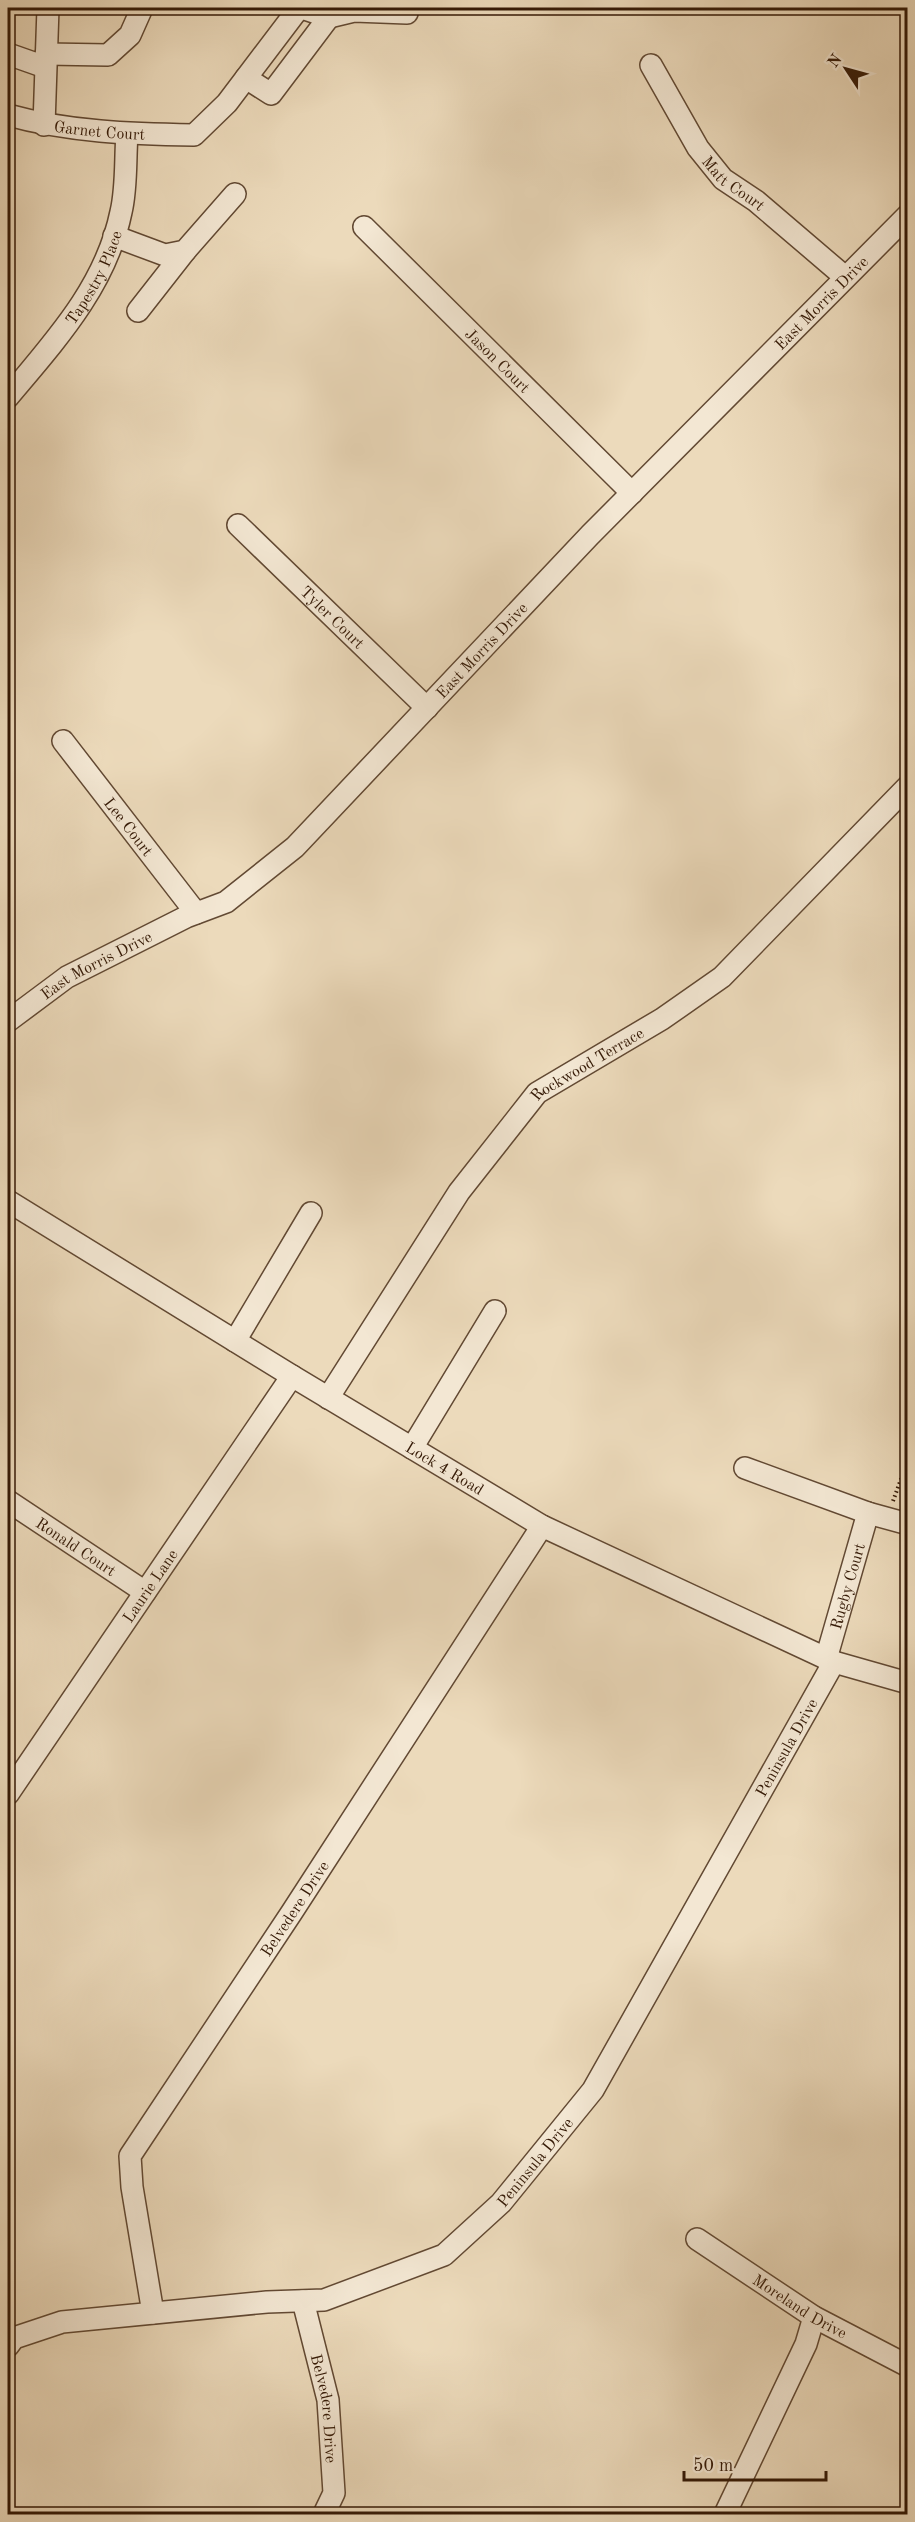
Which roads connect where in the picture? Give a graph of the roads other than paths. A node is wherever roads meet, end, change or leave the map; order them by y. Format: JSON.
{"nodes":[{"id":1,"x":48,"y":8,"type":"edge"},
{"id":2,"x":142,"y":8,"type":"edge"},
{"id":3,"x":300,"y":8,"type":"edge"},
{"id":4,"x":367,"y":9,"type":"edge"},
{"id":5,"x":407,"y":13,"type":"dead end"},
{"id":6,"x":329,"y":17,"type":"junction"},
{"id":7,"x":8,"y":54,"type":"edge"},
{"id":8,"x":45,"y":61,"type":"junction"},
{"id":9,"x":651,"y":65,"type":"dead end"},
{"id":10,"x":246,"y":78,"type":"junction"},
{"id":11,"x":8,"y":115,"type":"edge"},
{"id":12,"x":44,"y":125,"type":"junction"},
{"id":13,"x":127,"y":134,"type":"junction"},
{"id":14,"x":235,"y":194,"type":"dead end"},
{"id":15,"x":908,"y":215,"type":"edge"},
{"id":16,"x":364,"y":227,"type":"dead end"},
{"id":17,"x":114,"y":236,"type":"junction"},
{"id":18,"x":185,"y":251,"type":"junction"},
{"id":19,"x":845,"y":277,"type":"junction"},
{"id":20,"x":138,"y":311,"type":"dead end"},
{"id":21,"x":8,"y":397,"type":"edge"},
{"id":22,"x":632,"y":493,"type":"junction"},
{"id":23,"x":238,"y":525,"type":"dead end"},
{"id":24,"x":427,"y":708,"type":"junction"},
{"id":25,"x":63,"y":741,"type":"dead end"},
{"id":26,"x":908,"y":786,"type":"edge"},
{"id":27,"x":196,"y":913,"type":"junction"},
{"id":28,"x":8,"y":1021,"type":"edge"},
{"id":29,"x":8,"y":1201,"type":"edge"},
{"id":30,"x":311,"y":1213,"type":"dead end"},
{"id":31,"x":495,"y":1311,"type":"dead end"},
{"id":32,"x":235,"y":1341,"type":"junction"},
{"id":33,"x":292,"y":1376,"type":"junction"},
{"id":34,"x":328,"y":1398,"type":"junction"},
{"id":35,"x":412,"y":1448,"type":"junction"},
{"id":36,"x":745,"y":1468,"type":"dead end"},
{"id":37,"x":8,"y":1501,"type":"edge"},
{"id":38,"x":888,"y":1519,"type":"edge"},
{"id":39,"x":542,"y":1526,"type":"junction"},
{"id":40,"x":145,"y":1592,"type":"junction"},
{"id":41,"x":830,"y":1661,"type":"junction"},
{"id":42,"x":908,"y":1683,"type":"edge"},
{"id":43,"x":8,"y":1794,"type":"edge"},
{"id":44,"x":697,"y":2239,"type":"dead end"},
{"id":45,"x":303,"y":2301,"type":"junction"},
{"id":46,"x":153,"y":2313,"type":"junction"},
{"id":47,"x":814,"y":2317,"type":"junction"},
{"id":48,"x":8,"y":2346,"type":"edge"},
{"id":49,"x":908,"y":2366,"type":"edge"},
{"id":50,"x":324,"y":2514,"type":"edge"},
{"id":51,"x":725,"y":2514,"type":"edge"}],
"edges":[{"from":1,"to":8,"type":"street"},
{"from":2,"to":8,"type":"street"},
{"from":3,"to":6,"type":"street"},
{"from":3,"to":10,"type":"street"},
{"from":4,"to":5,"type":"street"},
{"from":4,"to":6,"type":"street"},
{"from":6,"to":10,"type":"street"},
{"from":7,"to":8,"type":"street"},
{"from":8,"to":12,"type":"street"},
{"from":9,"to":19,"type":"street","name":"Matt Court"},
{"from":10,"to":13,"type":"street","name":"Garnet Court"},
{"from":11,"to":12,"type":"street","name":"Garnet Court"},
{"from":12,"to":13,"type":"street","name":"Garnet Court"},
{"from":13,"to":17,"type":"street","name":"Tapestry Place"},
{"from":14,"to":18,"type":"street"},
{"from":15,"to":19,"type":"street","name":"East Morris Drive"},
{"from":16,"to":22,"type":"street","name":"Jason Court"},
{"from":17,"to":18,"type":"street"},
{"from":17,"to":21,"type":"street","name":"Tapestry Place"},
{"from":18,"to":20,"type":"street"},
{"from":19,"to":22,"type":"street","name":"East Morris Drive"},
{"from":22,"to":24,"type":"street","name":"East Morris Drive"},
{"from":23,"to":24,"type":"street","name":"Tyler Court"},
{"from":24,"to":27,"type":"street","name":"East Morris Drive"},
{"from":25,"to":27,"type":"street","name":"Lee Court"},
{"from":26,"to":34,"type":"street","name":"Rockwood Terrace"},
{"from":27,"to":28,"type":"street","name":"East Morris Drive"},
{"from":29,"to":32,"type":"street","name":"Lock 4 Road"},
{"from":30,"to":32,"type":"street"},
{"from":31,"to":35,"type":"street"},
{"from":32,"to":33,"type":"street","name":"Lock 4 Road"},
{"from":33,"to":34,"type":"street","name":"Lock 4 Road"},
{"from":33,"to":40,"type":"street","name":"Laurie Lane"},
{"from":34,"to":35,"type":"street","name":"Lock 4 Road"},
{"from":35,"to":39,"type":"street","name":"Lock 4 Road"},
{"from":36,"to":38,"type":"street"},
{"from":37,"to":40,"type":"street","name":"Ronald Court"},
{"from":38,"to":41,"type":"street","name":"Rugby Court"},
{"from":39,"to":41,"type":"street","name":"Lock 4 Road"},
{"from":39,"to":46,"type":"street","name":"Belvedere Drive"},
{"from":40,"to":43,"type":"street","name":"Laurie Lane"},
{"from":41,"to":42,"type":"street","name":"Lock 4 Road"},
{"from":41,"to":45,"type":"street","name":"Peninsula Drive"},
{"from":44,"to":47,"type":"street","name":"Moreland Drive"},
{"from":45,"to":46,"type":"street","name":"Peninsula Drive"},
{"from":45,"to":50,"type":"street","name":"Belvedere Drive"},
{"from":46,"to":48,"type":"street","name":"Peninsula Drive"},
{"from":47,"to":49,"type":"street","name":"Moreland Drive"},
{"from":47,"to":51,"type":"street"}]}
